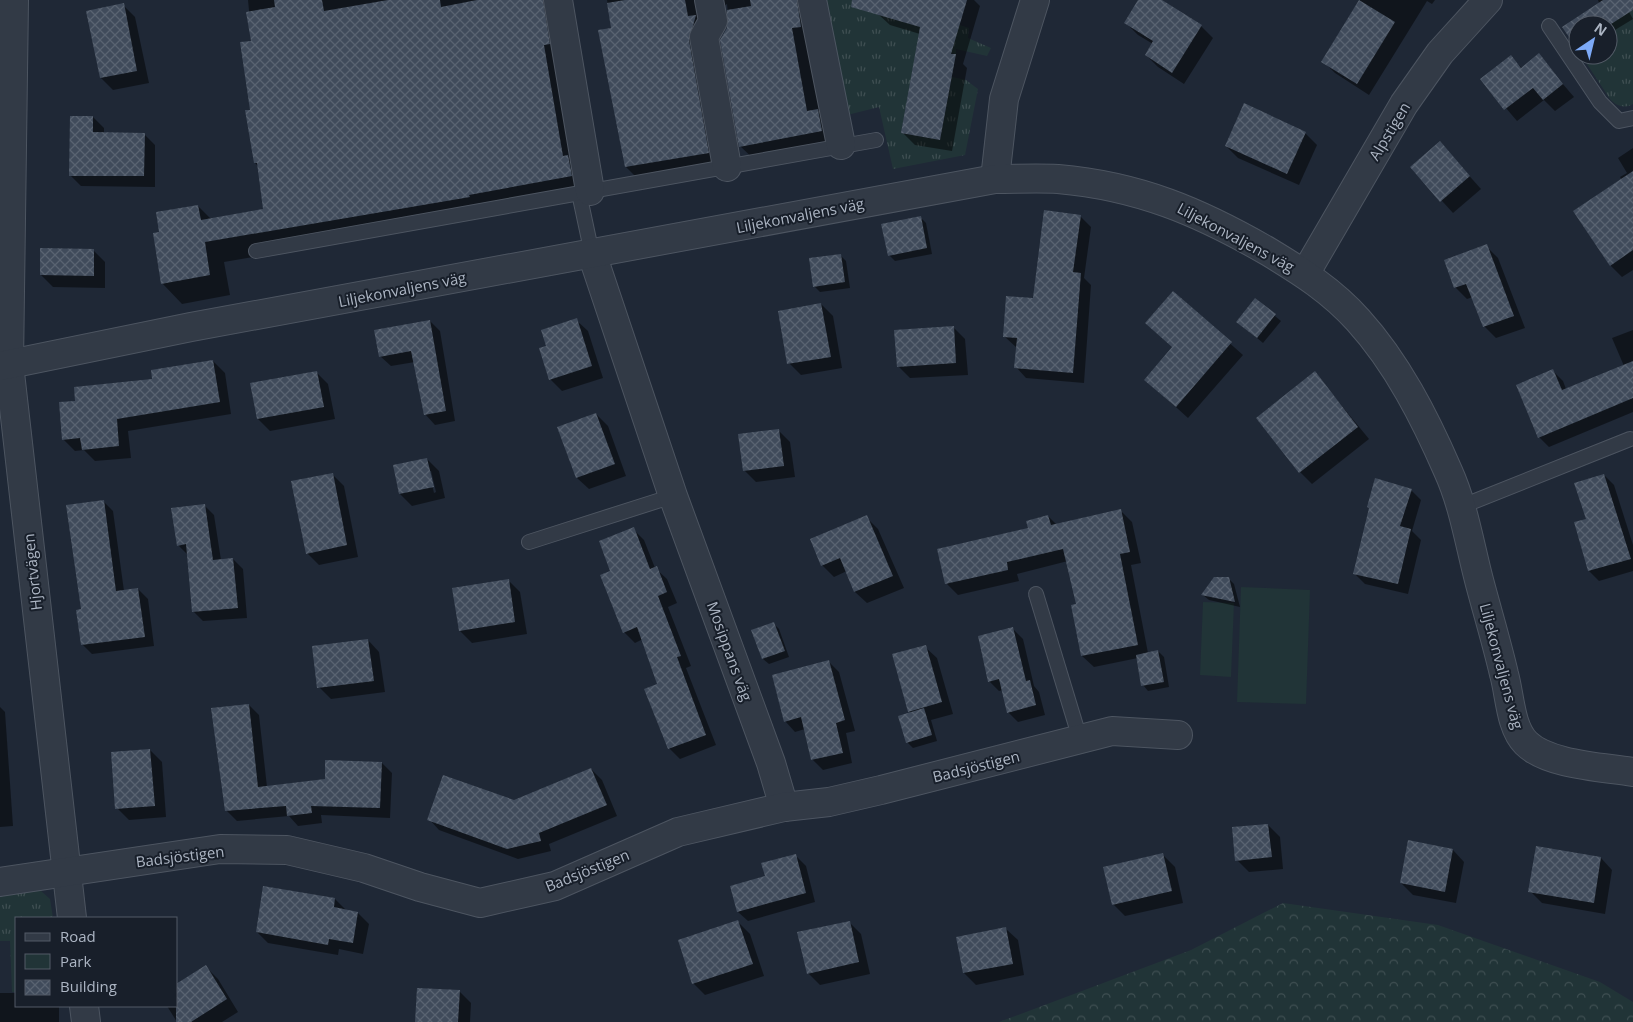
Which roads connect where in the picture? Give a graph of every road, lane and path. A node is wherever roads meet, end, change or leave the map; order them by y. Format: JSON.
{"nodes":[{"id":1,"x":14,"y":0,"type":"edge"},
{"id":2,"x":558,"y":0,"type":"edge"},
{"id":3,"x":709,"y":0,"type":"edge"},
{"id":4,"x":812,"y":0,"type":"edge"},
{"id":5,"x":1035,"y":0,"type":"edge"},
{"id":6,"x":1488,"y":0,"type":"edge"},
{"id":7,"x":1549,"y":26,"type":"dead end"},
{"id":8,"x":1633,"y":118,"type":"edge"},
{"id":9,"x":876,"y":140,"type":"dead end"},
{"id":10,"x":841,"y":145,"type":"junction"},
{"id":11,"x":727,"y":167,"type":"junction"},
{"id":12,"x":995,"y":179,"type":"junction"},
{"id":13,"x":585,"y":192,"type":"junction"},
{"id":14,"x":6,"y":226,"type":"edge"},
{"id":15,"x":256,"y":250,"type":"dead end"},
{"id":16,"x":592,"y":254,"type":"junction"},
{"id":17,"x":1305,"y":274,"type":"junction"},
{"id":18,"x":4,"y":365,"type":"edge"},
{"id":19,"x":1630,"y":439,"type":"dead end"},
{"id":20,"x":673,"y":496,"type":"junction"},
{"id":21,"x":1460,"y":507,"type":"junction"},
{"id":22,"x":529,"y":542,"type":"dead end"},
{"id":23,"x":1036,"y":594,"type":"dead end"},
{"id":24,"x":1178,"y":735,"type":"dead end"},
{"id":25,"x":1080,"y":739,"type":"junction"},
{"id":26,"x":1633,"y":772,"type":"edge"},
{"id":27,"x":784,"y":806,"type":"junction"},
{"id":28,"x":66,"y":870,"type":"junction"},
{"id":29,"x":0,"y":882,"type":"edge"},
{"id":30,"x":72,"y":917,"type":"edge"},
{"id":31,"x":84,"y":1007,"type":"edge"},
{"id":32,"x":86,"y":1022,"type":"edge"}],
"edges":[{"from":1,"to":14,"type":"street","name":"Hjortvägen"},
{"from":2,"to":13,"type":"street"},
{"from":3,"to":11,"type":"street"},
{"from":4,"to":10,"type":"street"},
{"from":5,"to":12,"type":"street"},
{"from":6,"to":17,"type":"street","name":"Alpstigen"},
{"from":7,"to":8,"type":"lane"},
{"from":9,"to":10,"type":"lane"},
{"from":10,"to":11,"type":"lane"},
{"from":11,"to":13,"type":"lane"},
{"from":12,"to":16,"type":"street","name":"Liljekonvaljens väg"},
{"from":12,"to":17,"type":"street","name":"Liljekonvaljens väg"},
{"from":13,"to":15,"type":"lane"},
{"from":13,"to":16,"type":"lane"},
{"from":14,"to":18,"type":"street","name":"Hjortvägen"},
{"from":16,"to":18,"type":"street","name":"Liljekonvaljens väg"},
{"from":16,"to":20,"type":"street","name":"Mosippans väg"},
{"from":17,"to":21,"type":"street","name":"Liljekonvaljens väg"},
{"from":18,"to":28,"type":"street","name":"Hjortvägen"},
{"from":19,"to":21,"type":"lane"},
{"from":20,"to":22,"type":"lane"},
{"from":20,"to":27,"type":"street","name":"Mosippans väg"},
{"from":21,"to":26,"type":"street","name":"Liljekonvaljens väg"},
{"from":23,"to":25,"type":"lane"},
{"from":24,"to":25,"type":"street","name":"Badsjöstigen"},
{"from":25,"to":27,"type":"street","name":"Badsjöstigen"},
{"from":27,"to":28,"type":"street","name":"Badsjöstigen"},
{"from":28,"to":29,"type":"street","name":"Badsjöstigen"},
{"from":28,"to":30,"type":"street","name":"Hjortvägen"},
{"from":31,"to":32,"type":"street"}]}
